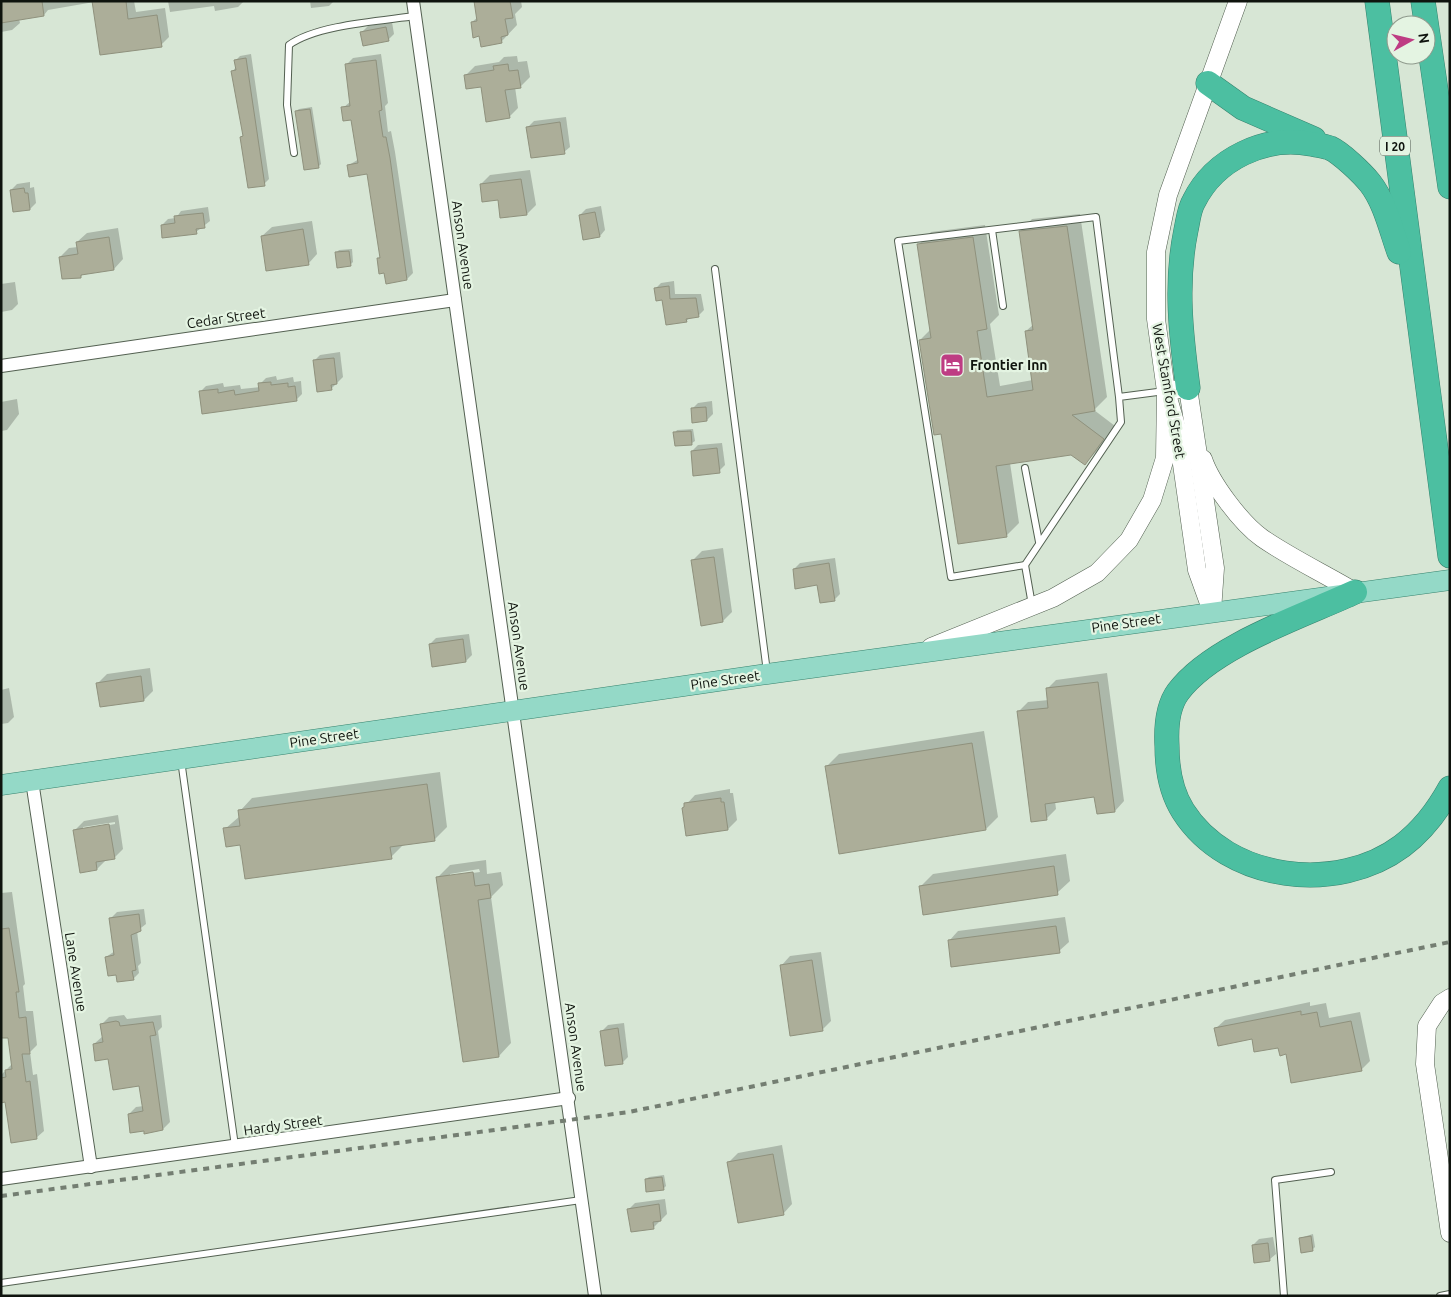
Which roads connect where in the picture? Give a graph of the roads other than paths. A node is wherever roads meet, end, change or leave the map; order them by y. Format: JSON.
{"nodes":[{"id":1,"x":412,"y":1,"type":"edge"},
{"id":2,"x":1238,"y":1,"type":"edge"},
{"id":3,"x":1377,"y":1,"type":"edge"},
{"id":4,"x":1423,"y":1,"type":"edge"},
{"id":5,"x":415,"y":16,"type":"junction"},
{"id":6,"x":1208,"y":83,"type":"junction"},
{"id":7,"x":1330,"y":148,"type":"junction"},
{"id":8,"x":294,"y":153,"type":"dead end"},
{"id":9,"x":1450,"y":187,"type":"edge"},
{"id":10,"x":992,"y":230,"type":"junction"},
{"id":11,"x":715,"y":269,"type":"dead end"},
{"id":12,"x":1414,"y":290,"type":"junction"},
{"id":13,"x":455,"y":300,"type":"junction"},
{"id":14,"x":1003,"y":306,"type":"dead end"},
{"id":15,"x":1,"y":366,"type":"edge"},
{"id":16,"x":1177,"y":390,"type":"junction"},
{"id":17,"x":1119,"y":397,"type":"junction"},
{"id":18,"x":1192,"y":428,"type":"junction"},
{"id":19,"x":1025,"y":468,"type":"dead end"},
{"id":20,"x":1039,"y":542,"type":"junction"},
{"id":21,"x":1450,"y":556,"type":"edge"},
{"id":22,"x":1025,"y":565,"type":"junction"},
{"id":23,"x":1450,"y":580,"type":"edge"},
{"id":24,"x":1355,"y":592,"type":"junction"},
{"id":25,"x":1032,"y":607,"type":"junction"},
{"id":26,"x":1212,"y":611,"type":"junction"},
{"id":27,"x":914,"y":653,"type":"junction"},
{"id":28,"x":768,"y":674,"type":"junction"},
{"id":29,"x":513,"y":711,"type":"junction"},
{"id":30,"x":181,"y":759,"type":"junction"},
{"id":31,"x":32,"y":781,"type":"junction"},
{"id":32,"x":1,"y":785,"type":"edge"},
{"id":33,"x":1450,"y":788,"type":"edge"},
{"id":34,"x":1450,"y":998,"type":"edge"},
{"id":35,"x":568,"y":1098,"type":"junction"},
{"id":36,"x":235,"y":1147,"type":"junction"},
{"id":37,"x":91,"y":1167,"type":"junction"},
{"id":38,"x":1331,"y":1172,"type":"dead end"},
{"id":39,"x":1,"y":1179,"type":"edge"},
{"id":40,"x":581,"y":1200,"type":"junction"},
{"id":41,"x":1450,"y":1232,"type":"edge"},
{"id":42,"x":1,"y":1283,"type":"edge"},
{"id":43,"x":1450,"y":1294,"type":"edge"},
{"id":44,"x":595,"y":1296,"type":"edge"},
{"id":45,"x":1284,"y":1296,"type":"edge"},
{"id":46,"x":1440,"y":1296,"type":"edge"}],
"edges":[{"from":1,"to":5,"type":"street","name":"Anson Avenue"},
{"from":2,"to":6,"type":"main road","name":"West Stamford Street"},
{"from":3,"to":12,"type":"highway","number":"I 20"},
{"from":4,"to":9,"type":"highway"},
{"from":5,"to":8,"type":"lane"},
{"from":5,"to":13,"type":"street","name":"Anson Avenue"},
{"from":6,"to":7,"type":"highway"},
{"from":6,"to":16,"type":"main road","name":"West Stamford Street"},
{"from":7,"to":12,"type":"highway"},
{"from":7,"to":16,"type":"highway"},
{"from":10,"to":14,"type":"lane"},
{"from":10,"to":17,"type":"lane"},
{"from":10,"to":22,"type":"lane"},
{"from":11,"to":28,"type":"lane"},
{"from":12,"to":21,"type":"highway","number":"I 20"},
{"from":13,"to":15,"type":"street","name":"Cedar Street"},
{"from":13,"to":29,"type":"street","name":"Anson Avenue"},
{"from":16,"to":17,"type":"lane"},
{"from":16,"to":18,"type":"main road"},
{"from":16,"to":25,"type":"main road"},
{"from":16,"to":26,"type":"main road","name":"West Stamford Street"},
{"from":17,"to":20,"type":"lane"},
{"from":18,"to":24,"type":"main road"},
{"from":18,"to":26,"type":"main road"},
{"from":19,"to":20,"type":"lane"},
{"from":20,"to":22,"type":"lane"},
{"from":22,"to":25,"type":"lane"},
{"from":23,"to":24,"type":"main road","name":"Pine Street"},
{"from":24,"to":26,"type":"main road","name":"Pine Street"},
{"from":24,"to":33,"type":"highway"},
{"from":25,"to":27,"type":"main road"},
{"from":26,"to":27,"type":"main road","name":"Pine Street"},
{"from":27,"to":28,"type":"main road","name":"Pine Street"},
{"from":28,"to":29,"type":"main road","name":"Pine Street"},
{"from":29,"to":30,"type":"main road","name":"Pine Street"},
{"from":29,"to":35,"type":"street","name":"Anson Avenue"},
{"from":30,"to":31,"type":"main road","name":"Pine Street"},
{"from":30,"to":36,"type":"lane"},
{"from":31,"to":32,"type":"main road","name":"Pine Street"},
{"from":31,"to":37,"type":"street","name":"Lane Avenue"},
{"from":34,"to":41,"type":"main road"},
{"from":35,"to":36,"type":"street","name":"Hardy Street"},
{"from":35,"to":40,"type":"street","name":"Anson Avenue"},
{"from":36,"to":37,"type":"street","name":"Hardy Street"},
{"from":37,"to":39,"type":"street","name":"Hardy Street"},
{"from":38,"to":45,"type":"lane"},
{"from":40,"to":42,"type":"lane"},
{"from":40,"to":44,"type":"street","name":"Anson Avenue"},
{"from":43,"to":46,"type":"lane"}]}
